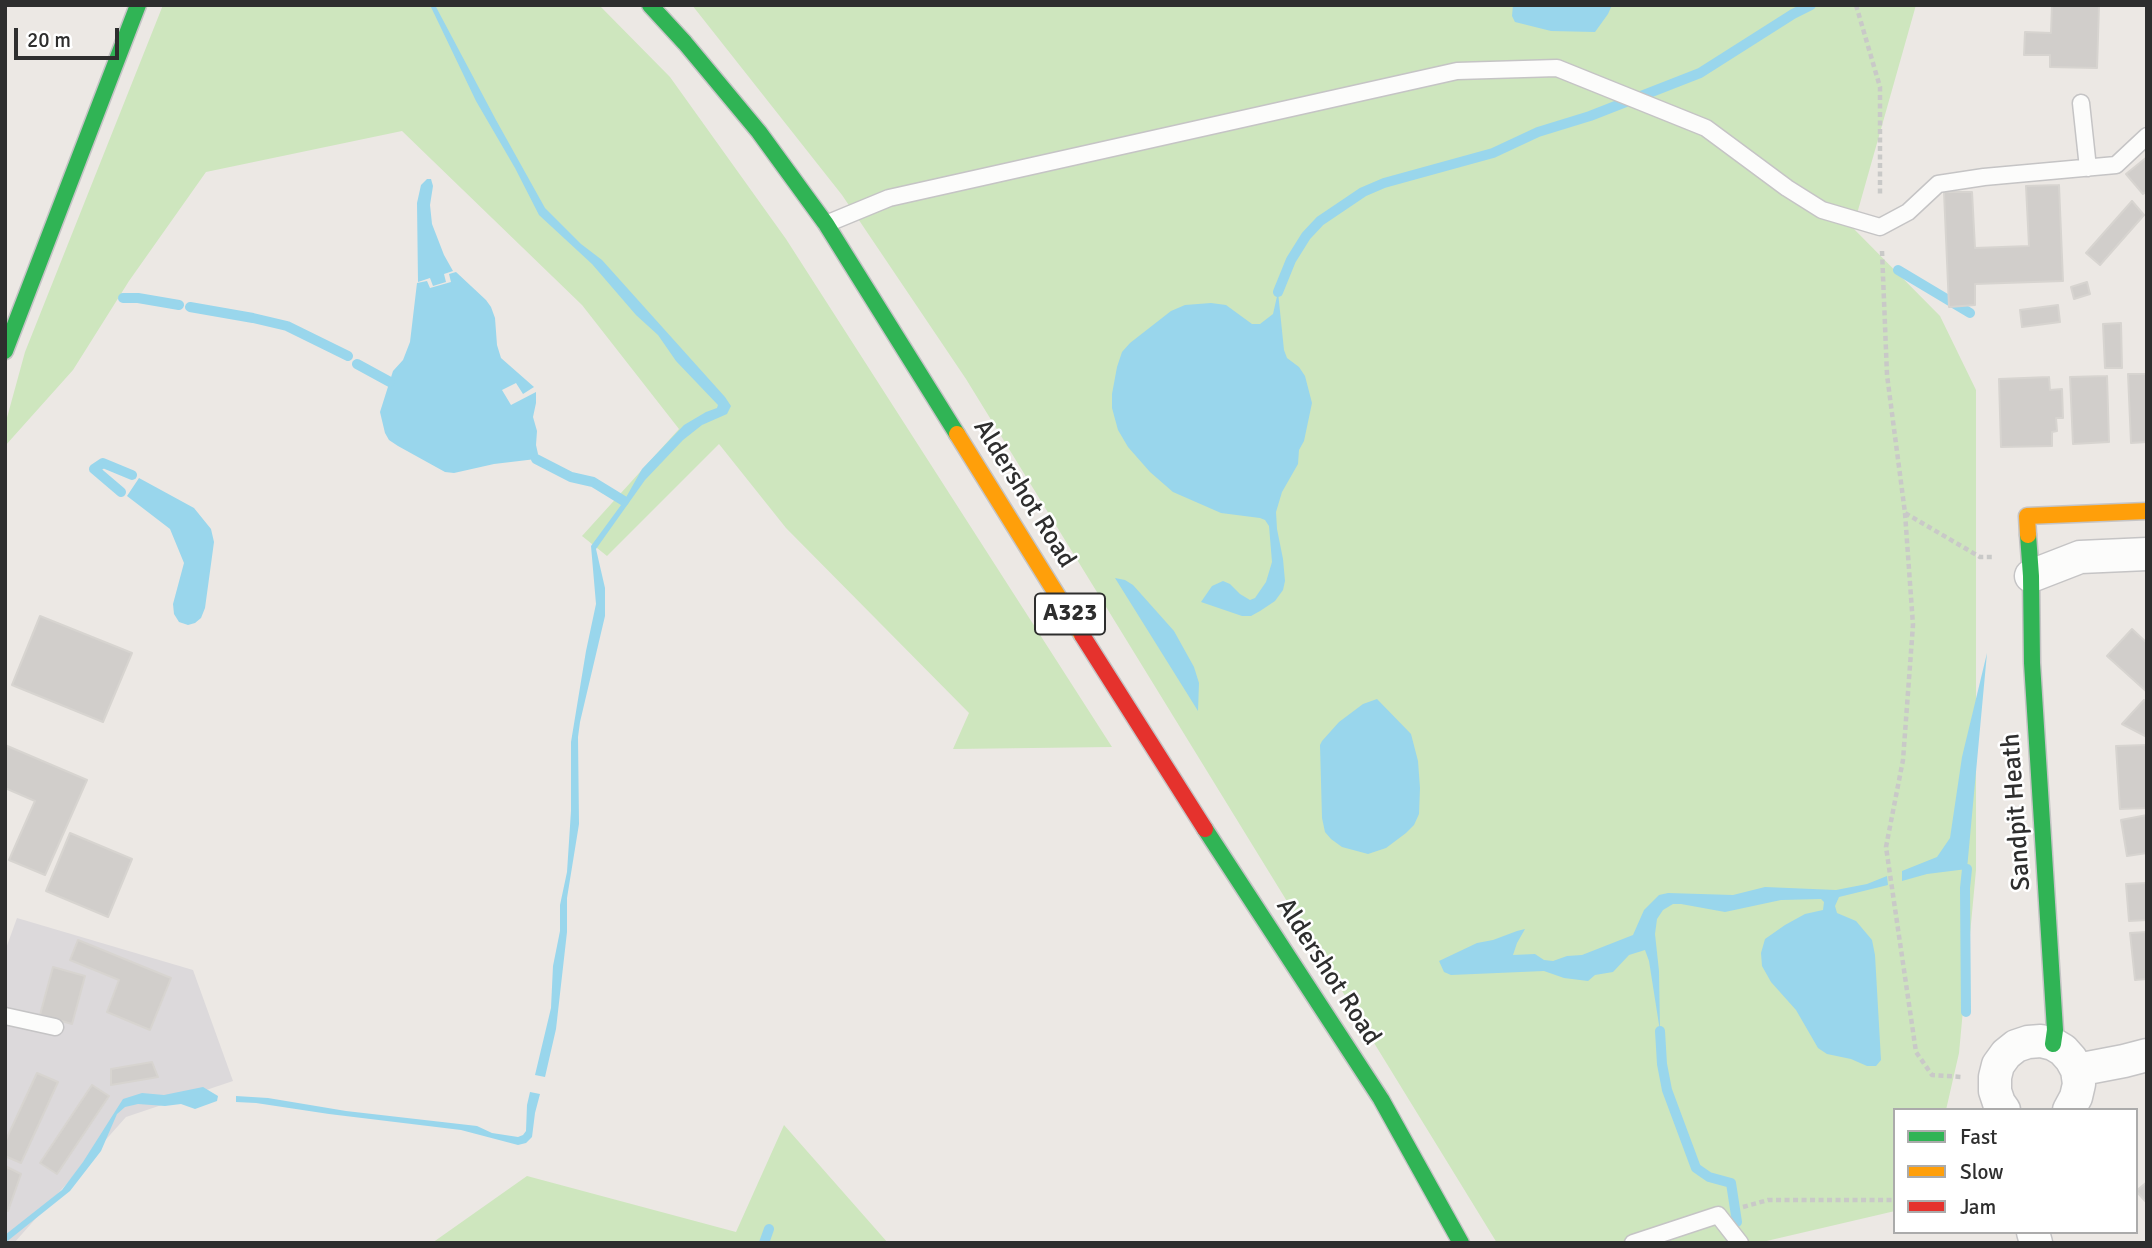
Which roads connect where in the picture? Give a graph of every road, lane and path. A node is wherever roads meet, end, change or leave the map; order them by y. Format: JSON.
{"nodes":[{"id":1,"x":138,"y":5,"type":"edge"},
{"id":2,"x":650,"y":5,"type":"edge"},
{"id":3,"x":1856,"y":5,"type":"edge"},
{"id":4,"x":2081,"y":103,"type":"dead end"},
{"id":5,"x":2147,"y":136,"type":"edge"},
{"id":6,"x":2088,"y":168,"type":"junction"},
{"id":7,"x":826,"y":224,"type":"junction"},
{"id":8,"x":1880,"y":227,"type":"junction"},
{"id":9,"x":5,"y":351,"type":"edge"},
{"id":10,"x":2147,"y":511,"type":"edge"},
{"id":11,"x":1905,"y":513,"type":"junction"},
{"id":12,"x":2147,"y":554,"type":"edge"},
{"id":13,"x":2030,"y":566,"type":"junction"},
{"id":14,"x":5,"y":1016,"type":"edge"},
{"id":15,"x":55,"y":1027,"type":"dead end"},
{"id":16,"x":2053,"y":1044,"type":"junction"},
{"id":17,"x":2147,"y":1055,"type":"edge"},
{"id":18,"x":2077,"y":1070,"type":"junction"},
{"id":19,"x":1994,"y":1077,"type":"junction"},
{"id":20,"x":2003,"y":1108,"type":"edge"},
{"id":21,"x":2070,"y":1108,"type":"edge"},
{"id":22,"x":1893,"y":1200,"type":"edge"},
{"id":23,"x":1718,"y":1215,"type":"junction"},
{"id":24,"x":1461,"y":1243,"type":"edge"},
{"id":25,"x":1633,"y":1243,"type":"edge"},
{"id":26,"x":1740,"y":1243,"type":"edge"}],
"edges":[{"from":1,"to":9,"type":"main road"},
{"from":2,"to":7,"type":"main road","name":"Aldershot Road","number":"A323"},
{"from":3,"to":8,"type":"path"},
{"from":4,"to":6,"type":"lane"},
{"from":5,"to":6,"type":"lane"},
{"from":6,"to":8,"type":"lane"},
{"from":7,"to":8,"type":"lane"},
{"from":7,"to":24,"type":"main road","name":"Aldershot Road","number":"A323"},
{"from":8,"to":11,"type":"path"},
{"from":10,"to":13,"type":"main road","name":"Sandpit Heath"},
{"from":11,"to":13,"type":"path"},
{"from":11,"to":19,"type":"path"},
{"from":12,"to":13,"type":"street"},
{"from":13,"to":16,"type":"main road","name":"Sandpit Heath"},
{"from":14,"to":15,"type":"lane"},
{"from":16,"to":18,"type":"street"},
{"from":16,"to":19,"type":"street"},
{"from":17,"to":18,"type":"street"},
{"from":18,"to":21,"type":"street"},
{"from":19,"to":20,"type":"street"},
{"from":22,"to":23,"type":"path"},
{"from":23,"to":25,"type":"lane"},
{"from":23,"to":26,"type":"lane"}]}
